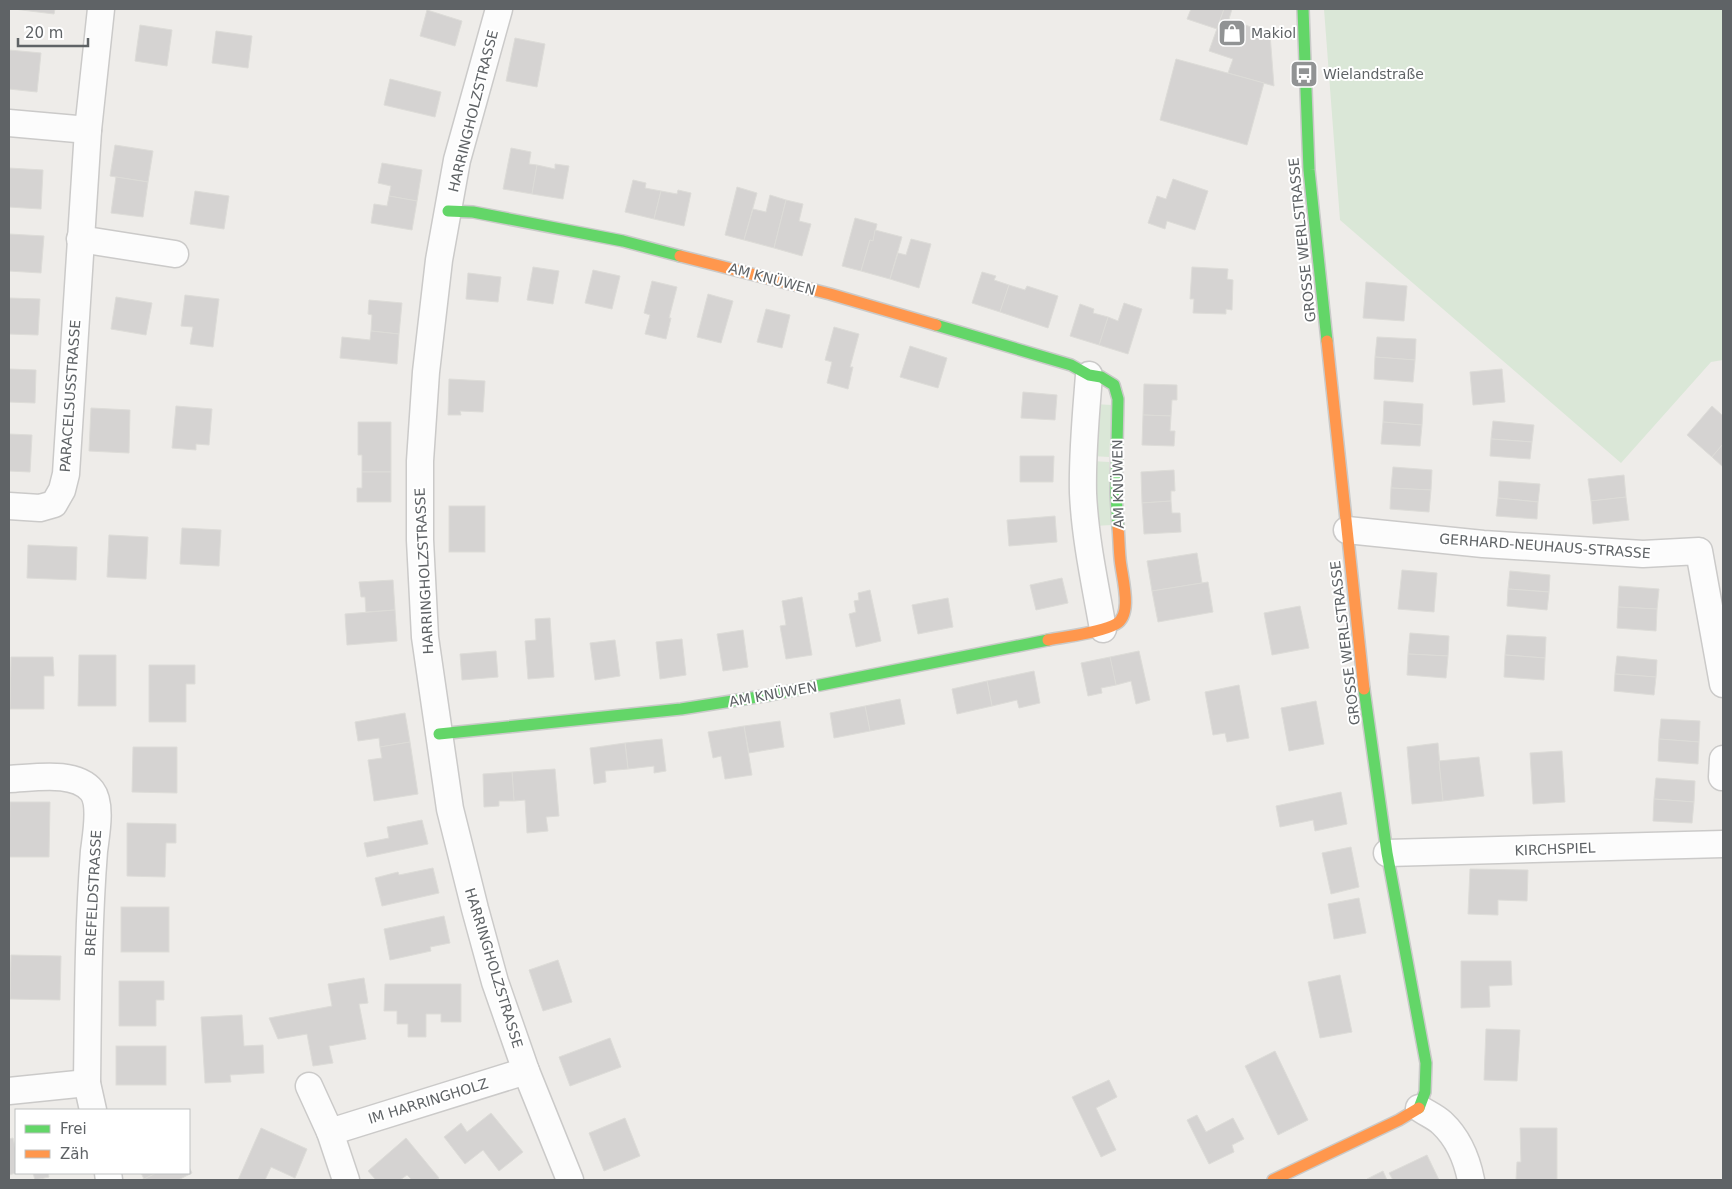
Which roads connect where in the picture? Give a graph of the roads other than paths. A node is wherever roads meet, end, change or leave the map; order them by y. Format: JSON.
{"nodes":[{"id":1,"x":101,"y":9,"type":"edge"},
{"id":2,"x":499,"y":9,"type":"edge"},
{"id":3,"x":1303,"y":9,"type":"edge"},
{"id":4,"x":9,"y":123,"type":"edge"},
{"id":5,"x":88,"y":130,"type":"junction"},
{"id":6,"x":448,"y":211,"type":"junction"},
{"id":7,"x":80,"y":239,"type":"junction"},
{"id":8,"x":175,"y":254,"type":"dead end"},
{"id":9,"x":1089,"y":375,"type":"joint"},
{"id":10,"x":9,"y":506,"type":"edge"},
{"id":11,"x":1347,"y":530,"type":"junction"},
{"id":12,"x":1103,"y":628,"type":"joint"},
{"id":13,"x":1723,"y":684,"type":"edge"},
{"id":14,"x":439,"y":734,"type":"junction"},
{"id":15,"x":9,"y":779,"type":"edge"},
{"id":16,"x":1723,"y":844,"type":"edge"},
{"id":17,"x":1387,"y":853,"type":"junction"},
{"id":18,"x":526,"y":1071,"type":"junction"},
{"id":19,"x":87,"y":1083,"type":"junction"},
{"id":20,"x":309,"y":1086,"type":"dead end"},
{"id":21,"x":9,"y":1091,"type":"edge"},
{"id":22,"x":1419,"y":1108,"type":"junction"},
{"id":23,"x":94,"y":1109,"type":"edge"},
{"id":24,"x":330,"y":1132,"type":"junction"},
{"id":25,"x":346,"y":1180,"type":"edge"},
{"id":26,"x":570,"y":1180,"type":"edge"},
{"id":27,"x":1273,"y":1180,"type":"edge"},
{"id":28,"x":1471,"y":1180,"type":"edge"}],
"edges":[{"from":1,"to":5,"type":"street","name":"PARACELSUSSTRASSE"},
{"from":2,"to":6,"type":"street","name":"HARRINGHOLZSTRASSE"},
{"from":3,"to":11,"type":"street","name":"GROSSE WERLSTRASSE"},
{"from":4,"to":5,"type":"street"},
{"from":5,"to":7,"type":"street","name":"PARACELSUSSTRASSE"},
{"from":6,"to":9,"type":"street","name":"AM KNÜWEN"},
{"from":6,"to":14,"type":"street","name":"HARRINGHOLZSTRASSE"},
{"from":7,"to":8,"type":"street"},
{"from":7,"to":10,"type":"street","name":"PARACELSUSSTRASSE"},
{"from":9,"to":12,"type":"street","name":"AM KNÜWEN"},
{"from":11,"to":13,"type":"street","name":"GERHARD-NEUHAUS-STRASSE"},
{"from":11,"to":17,"type":"street","name":"GROSSE WERLSTRASSE"},
{"from":12,"to":14,"type":"street","name":"AM KNÜWEN"},
{"from":14,"to":18,"type":"street","name":"HARRINGHOLZSTRASSE"},
{"from":15,"to":19,"type":"street","name":"BREFELDSTRASSE"},
{"from":16,"to":17,"type":"street","name":"KIRCHSPIEL"},
{"from":17,"to":22,"type":"street","name":"GROSSE WERLSTRASSE"},
{"from":18,"to":24,"type":"street","name":"IM HARRINGHOLZ"},
{"from":18,"to":26,"type":"street","name":"HARRINGHOLZSTRASSE"},
{"from":19,"to":21,"type":"street"},
{"from":19,"to":23,"type":"street","name":"BREFELDSTRASSE"},
{"from":20,"to":24,"type":"street"},
{"from":22,"to":27,"type":"street"},
{"from":22,"to":28,"type":"street"},
{"from":24,"to":25,"type":"street"}]}
